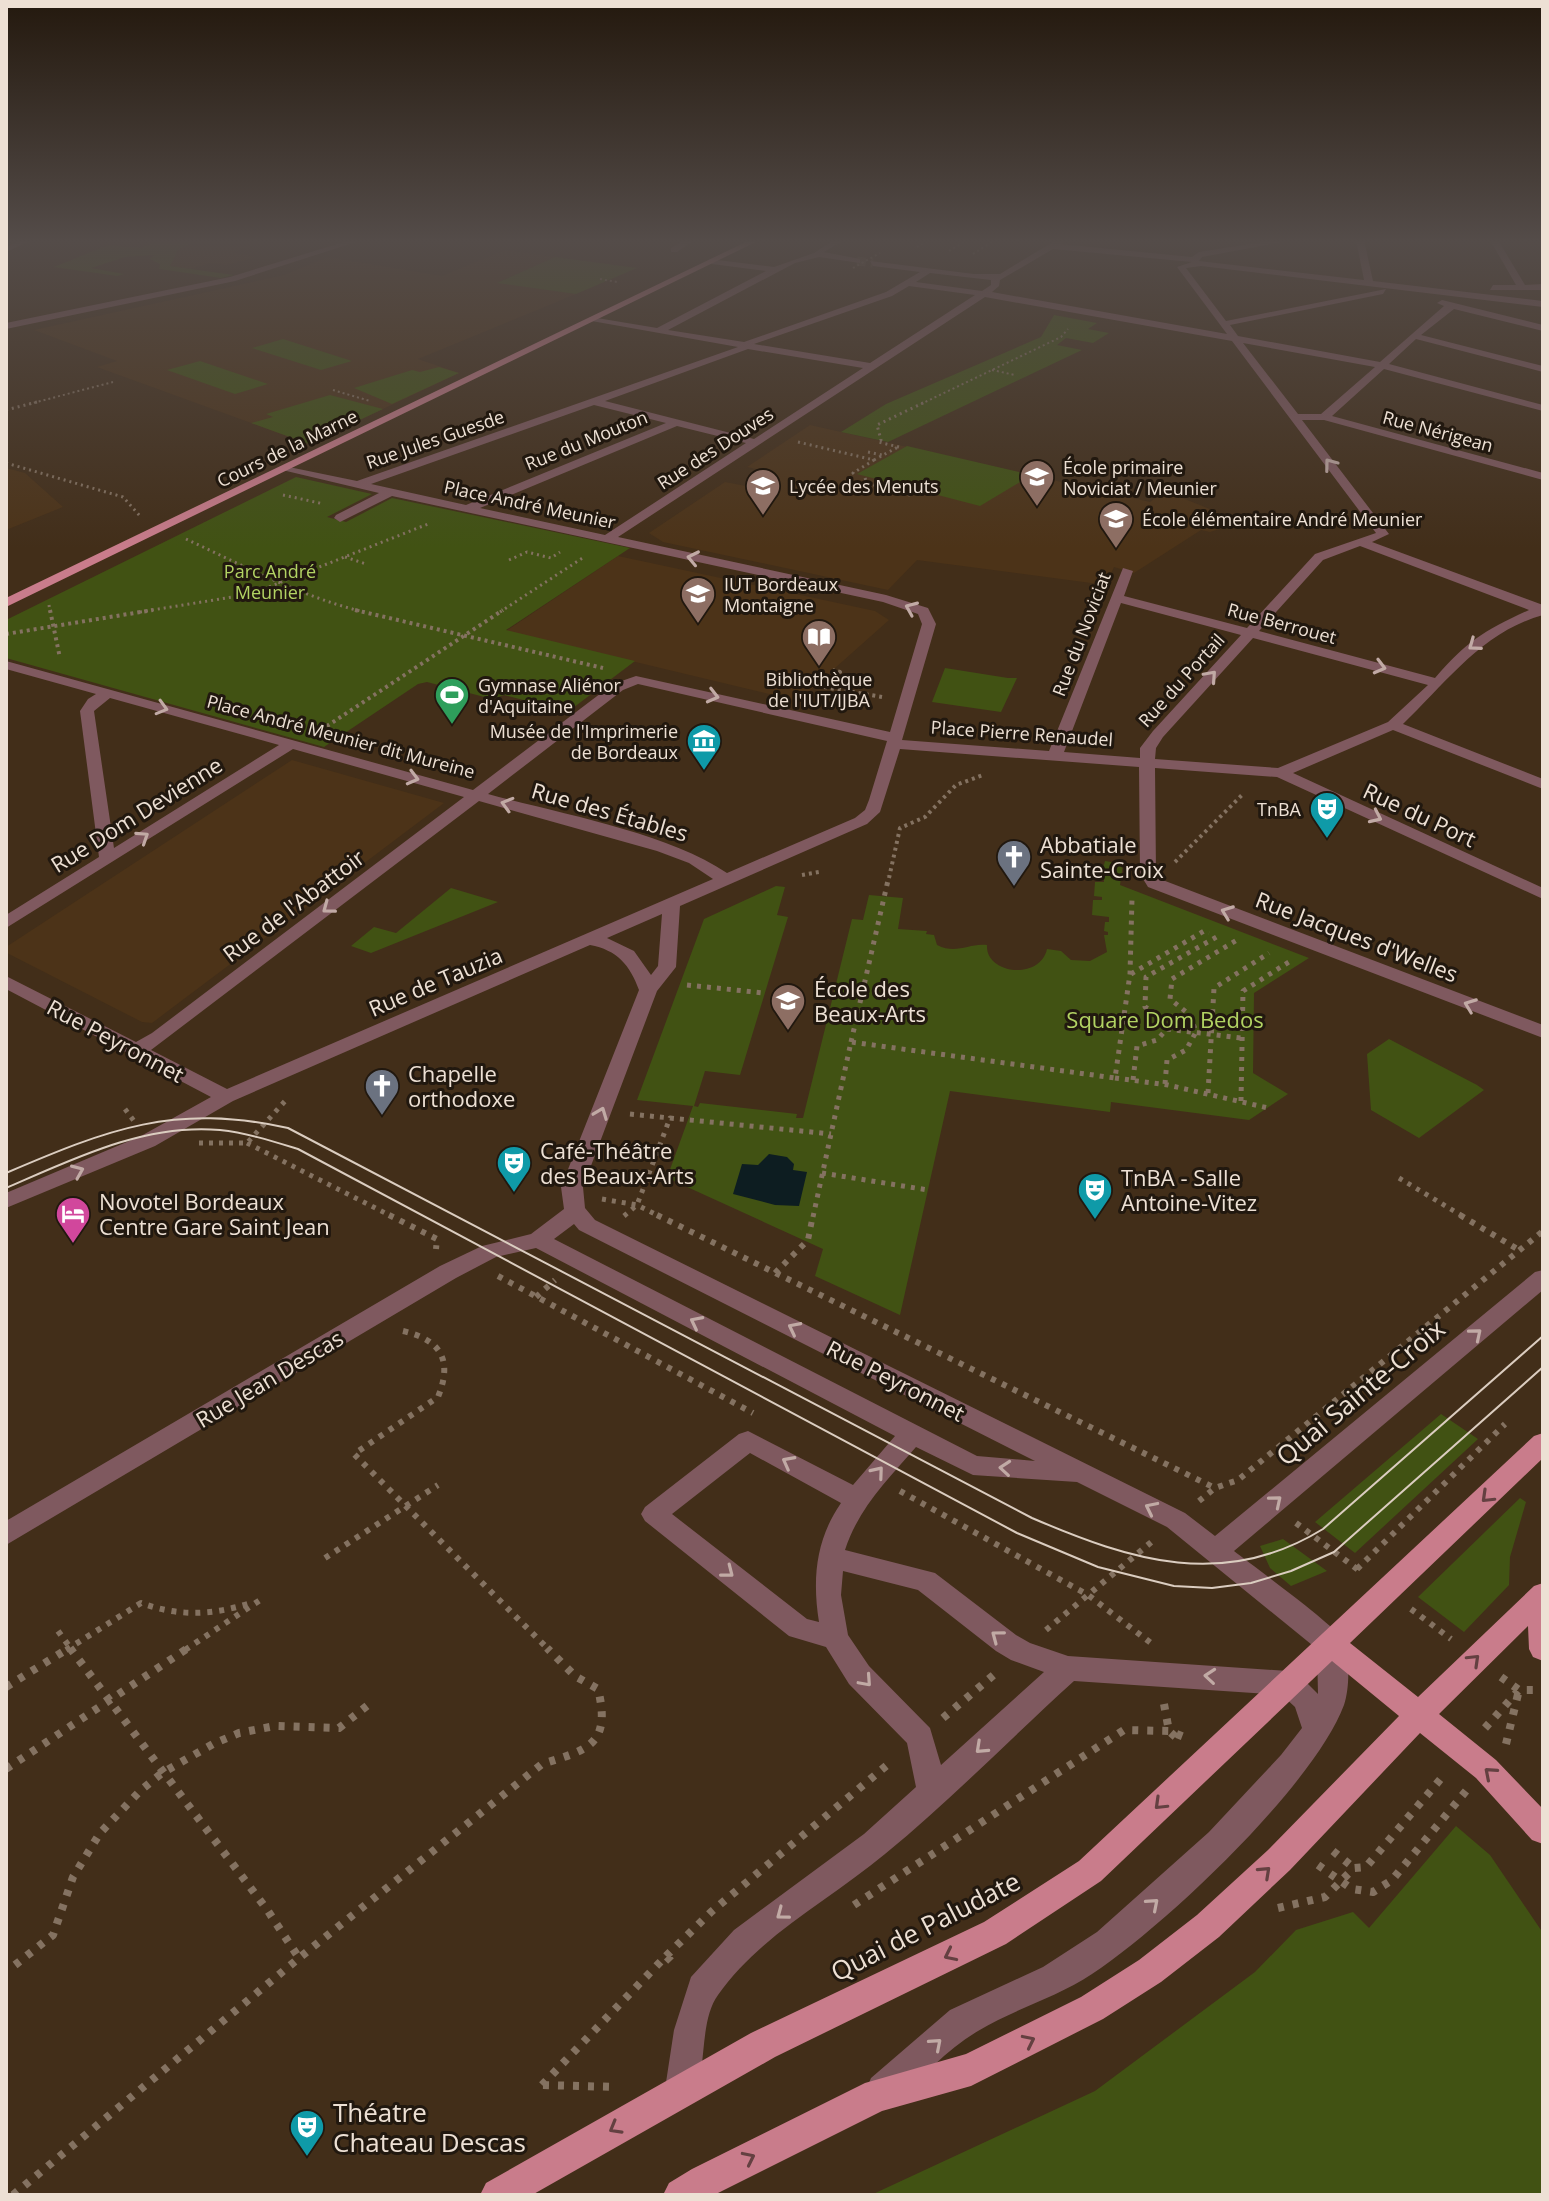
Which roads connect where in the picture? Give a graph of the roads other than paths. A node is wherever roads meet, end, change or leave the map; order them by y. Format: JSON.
{"nodes":[{"id":1,"x":544,"y":343,"type":"edge"},
{"id":2,"x":732,"y":343,"type":"edge"},
{"id":3,"x":752,"y":343,"type":"edge"},
{"id":4,"x":906,"y":343,"type":"edge"},
{"id":5,"x":1238,"y":343,"type":"edge"},
{"id":6,"x":1256,"y":343,"type":"edge"},
{"id":7,"x":1407,"y":343,"type":"edge"},
{"id":8,"x":1440,"y":343,"type":"edge"},
{"id":9,"x":746,"y":345,"type":"junction"},
{"id":10,"x":1382,"y":365,"type":"junction"},
{"id":11,"x":870,"y":366,"type":"junction"},
{"id":12,"x":1543,"y":369,"type":"edge"},
{"id":13,"x":592,"y":401,"type":"junction"},
{"id":14,"x":1543,"y":408,"type":"edge"},
{"id":15,"x":1294,"y":417,"type":"junction"},
{"id":16,"x":1324,"y":417,"type":"junction"},
{"id":17,"x":675,"y":423,"type":"junction"},
{"id":18,"x":754,"y":442,"type":"junction"},
{"id":19,"x":284,"y":469,"type":"junction"},
{"id":20,"x":1543,"y":477,"type":"edge"},
{"id":21,"x":355,"y":486,"type":"junction"},
{"id":22,"x":388,"y":493,"type":"junction"},
{"id":23,"x":466,"y":509,"type":"junction"},
{"id":24,"x":340,"y":518,"type":"dead end"},
{"id":25,"x":607,"y":539,"type":"junction"},
{"id":26,"x":1360,"y":542,"type":"junction"},
{"id":27,"x":1127,"y":571,"type":"dead end"},
{"id":28,"x":1117,"y":598,"type":"junction"},
{"id":29,"x":6,"y":603,"type":"edge"},
{"id":30,"x":1542,"y":610,"type":"edge"},
{"id":31,"x":1250,"y":633,"type":"junction"},
{"id":32,"x":6,"y":665,"type":"edge"},
{"id":33,"x":636,"y":680,"type":"joint"},
{"id":34,"x":1438,"y":683,"type":"junction"},
{"id":35,"x":109,"y":693,"type":"junction"},
{"id":36,"x":1393,"y":725,"type":"junction"},
{"id":37,"x":895,"y":740,"type":"junction"},
{"id":38,"x":291,"y":744,"type":"junction"},
{"id":39,"x":1055,"y":756,"type":"junction"},
{"id":40,"x":1147,"y":763,"type":"junction"},
{"id":41,"x":1280,"y":773,"type":"junction"},
{"id":42,"x":1543,"y":784,"type":"edge"},
{"id":43,"x":476,"y":795,"type":"junction"},
{"id":44,"x":107,"y":857,"type":"junction"},
{"id":45,"x":1543,"y":872,"type":"edge"},
{"id":46,"x":727,"y":881,"type":"junction"},
{"id":47,"x":1524,"y":885,"type":"junction"},
{"id":48,"x":1543,"y":894,"type":"edge"},
{"id":49,"x":671,"y":904,"type":"junction"},
{"id":50,"x":6,"y":923,"type":"edge"},
{"id":51,"x":590,"y":940,"type":"junction"},
{"id":52,"x":6,"y":982,"type":"edge"},
{"id":53,"x":648,"y":990,"type":"junction"},
{"id":54,"x":1543,"y":1032,"type":"edge"},
{"id":55,"x":136,"y":1050,"type":"junction"},
{"id":56,"x":226,"y":1097,"type":"junction"},
{"id":57,"x":6,"y":1201,"type":"edge"},
{"id":58,"x":575,"y":1212,"type":"junction"},
{"id":59,"x":538,"y":1240,"type":"junction"},
{"id":60,"x":1543,"y":1278,"type":"edge"},
{"id":61,"x":912,"y":1434,"type":"junction"},
{"id":62,"x":1543,"y":1443,"type":"edge"},
{"id":63,"x":1083,"y":1475,"type":"junction"},
{"id":64,"x":857,"y":1499,"type":"junction"},
{"id":65,"x":6,"y":1534,"type":"edge"},
{"id":66,"x":1216,"y":1551,"type":"junction"},
{"id":67,"x":830,"y":1557,"type":"junction"},
{"id":68,"x":1541,"y":1596,"type":"edge"},
{"id":69,"x":835,"y":1638,"type":"junction"},
{"id":70,"x":1330,"y":1643,"type":"junction"},
{"id":71,"x":1543,"y":1649,"type":"edge"},
{"id":72,"x":1068,"y":1668,"type":"junction"},
{"id":73,"x":1288,"y":1683,"type":"junction"},
{"id":74,"x":1418,"y":1715,"type":"junction"},
{"id":75,"x":1317,"y":1731,"type":"junction"},
{"id":76,"x":932,"y":1792,"type":"junction"},
{"id":77,"x":1543,"y":1830,"type":"edge"},
{"id":78,"x":682,"y":2089,"type":"junction"},
{"id":79,"x":877,"y":2095,"type":"junction"},
{"id":80,"x":498,"y":2195,"type":"edge"},
{"id":81,"x":681,"y":2195,"type":"edge"}],
"edges":[{"from":1,"to":19,"type":"main road","name":"Cours de la Marne"},
{"from":2,"to":9,"type":"street"},
{"from":3,"to":9,"type":"street","name":"Rue Jules Guesde"},
{"from":4,"to":11,"type":"street","name":"Rue des Douves"},
{"from":5,"to":15,"type":"street"},
{"from":6,"to":10,"type":"street"},
{"from":7,"to":10,"type":"street"},
{"from":8,"to":12,"type":"street"},
{"from":9,"to":11,"type":"street"},
{"from":9,"to":13,"type":"street","name":"Rue Jules Guesde"},
{"from":10,"to":14,"type":"street"},
{"from":10,"to":16,"type":"street"},
{"from":11,"to":18,"type":"street","name":"Rue des Douves"},
{"from":13,"to":17,"type":"street"},
{"from":13,"to":21,"type":"street","name":"Rue Jules Guesde"},
{"from":15,"to":16,"type":"street","name":"Rue Nérigean"},
{"from":26,"to":15,"type":"street","one_way":true},
{"from":16,"to":20,"type":"street","name":"Rue Nérigean"},
{"from":17,"to":18,"type":"street"},
{"from":17,"to":23,"type":"street","name":"Rue du Mouton"},
{"from":18,"to":25,"type":"street","name":"Rue des Douves"},
{"from":19,"to":21,"type":"street","name":"Place André Meunier"},
{"from":19,"to":29,"type":"main road","name":"Cours de la Marne"},
{"from":21,"to":22,"type":"street","name":"Place André Meunier"},
{"from":22,"to":23,"type":"street","name":"Place André Meunier"},
{"from":22,"to":24,"type":"street"},
{"from":23,"to":25,"type":"street","name":"Place André Meunier"},
{"from":37,"to":25,"type":"street","name":"Place André Meunier","one_way":true},
{"from":26,"to":30,"type":"street"},
{"from":26,"to":31,"type":"street","name":"Rue du Portail"},
{"from":27,"to":28,"type":"street","name":"Rue du Noviciat"},
{"from":28,"to":31,"type":"street","name":"Rue Berrouet"},
{"from":28,"to":39,"type":"street","name":"Rue du Noviciat"},
{"from":30,"to":34,"type":"street","one_way":true},
{"from":31,"to":34,"type":"street","name":"Rue Berrouet","one_way":true},
{"from":40,"to":31,"type":"street","name":"Rue du Portail","one_way":true},
{"from":32,"to":35,"type":"street","name":"Place André Meunier dit Mureine"},
{"from":33,"to":37,"type":"street","name":"Place Pierre Renaudel","one_way":true},
{"from":33,"to":43,"type":"street","name":"Place André Meunier dit Mureine"},
{"from":34,"to":36,"type":"street"},
{"from":35,"to":38,"type":"street","name":"Place André Meunier dit Mureine","one_way":true},
{"from":35,"to":44,"type":"street"},
{"from":36,"to":41,"type":"street"},
{"from":36,"to":42,"type":"street"},
{"from":37,"to":39,"type":"street","name":"Place Pierre Renaudel"},
{"from":37,"to":46,"type":"street","name":"Rue de Tauzia"},
{"from":38,"to":43,"type":"street","name":"Place André Meunier dit Mureine","one_way":true},
{"from":44,"to":38,"type":"street","name":"Rue Dom Devienne","one_way":true},
{"from":39,"to":40,"type":"street","name":"Place Pierre Renaudel"},
{"from":40,"to":41,"type":"street","name":"Place Pierre Renaudel"},
{"from":54,"to":40,"type":"street","name":"Rue Jacques d'Welles","one_way":true},
{"from":41,"to":47,"type":"street","name":"Rue du Port","one_way":true},
{"from":46,"to":43,"type":"street","name":"Rue des Étables","one_way":true},
{"from":43,"to":55,"type":"street","name":"Rue de l'Abattoir","one_way":true},
{"from":44,"to":50,"type":"street","name":"Rue Dom Devienne"},
{"from":45,"to":47,"type":"street"},
{"from":46,"to":49,"type":"street","name":"Rue de Tauzia"},
{"from":47,"to":48,"type":"street","name":"Rue du Port"},
{"from":49,"to":51,"type":"street","name":"Rue de Tauzia"},
{"from":49,"to":53,"type":"street"},
{"from":51,"to":53,"type":"street"},
{"from":51,"to":56,"type":"street","name":"Rue de Tauzia"},
{"from":52,"to":55,"type":"street","name":"Rue Peyronnet"},
{"from":58,"to":53,"type":"street","one_way":true},
{"from":55,"to":56,"type":"street","name":"Rue Peyronnet"},
{"from":57,"to":56,"type":"street","name":"Rue de Tauzia","one_way":true},
{"from":58,"to":59,"type":"street"},
{"from":63,"to":58,"type":"street","name":"Rue Peyronnet","one_way":true},
{"from":61,"to":59,"type":"street","one_way":true},
{"from":59,"to":65,"type":"street","name":"Rue Jean Descas"},
{"from":66,"to":60,"type":"street","name":"Quai Sainte-Croix","one_way":true},
{"from":63,"to":61,"type":"street","one_way":true},
{"from":64,"to":61,"type":"street","one_way":true},
{"from":62,"to":70,"type":"main road","one_way":true},
{"from":66,"to":63,"type":"street","name":"Rue Peyronnet","one_way":true},
{"from":64,"to":67,"type":"street"},
{"from":64,"to":69,"type":"street","one_way":true},
{"from":66,"to":70,"type":"street","name":"Rue Peyronnet"},
{"from":67,"to":69,"type":"street"},
{"from":72,"to":67,"type":"street","one_way":true},
{"from":68,"to":71,"type":"main road"},
{"from":74,"to":68,"type":"main road","one_way":true},
{"from":69,"to":76,"type":"street","one_way":true},
{"from":70,"to":73,"type":"main road","name":"Quai de Paludate"},
{"from":70,"to":74,"type":"main road"},
{"from":70,"to":75,"type":"street"},
{"from":73,"to":72,"type":"street","one_way":true},
{"from":72,"to":76,"type":"street","one_way":true},
{"from":73,"to":75,"type":"street"},
{"from":73,"to":78,"type":"main road","name":"Quai de Paludate","one_way":true},
{"from":77,"to":74,"type":"main road","one_way":true},
{"from":79,"to":74,"type":"main road","one_way":true},
{"from":79,"to":75,"type":"street","one_way":true},
{"from":76,"to":78,"type":"street","one_way":true},
{"from":78,"to":80,"type":"main road","name":"Quai de Paludate","one_way":true},
{"from":81,"to":79,"type":"main road","one_way":true}]}
